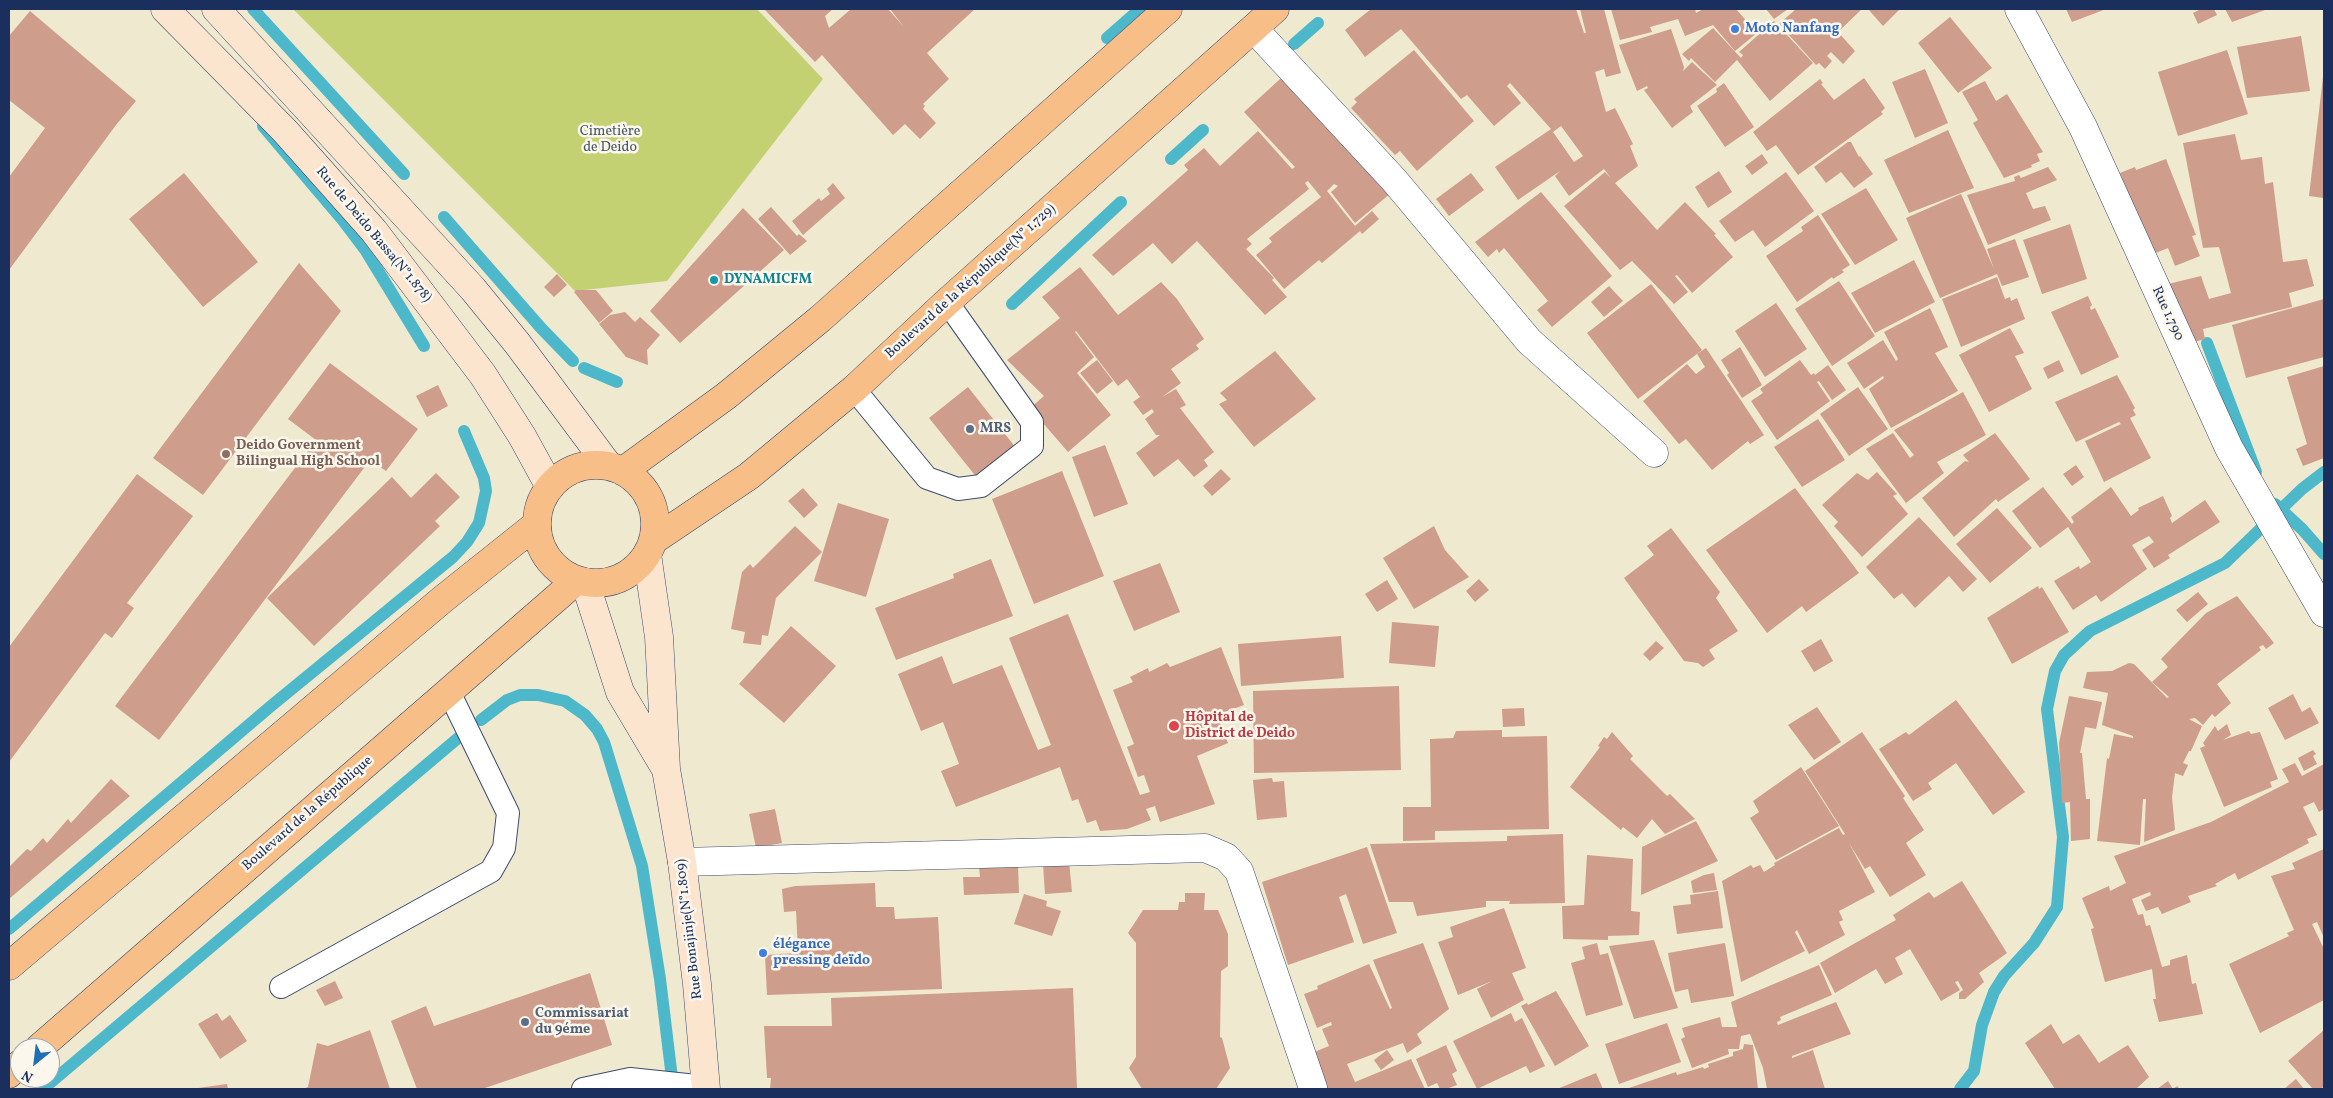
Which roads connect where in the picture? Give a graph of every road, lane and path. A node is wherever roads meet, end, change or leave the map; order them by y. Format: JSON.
{"nodes":[{"id":1,"x":165,"y":9,"type":"edge"},
{"id":2,"x":216,"y":9,"type":"edge"},
{"id":3,"x":1168,"y":9,"type":"edge"},
{"id":4,"x":1275,"y":9,"type":"edge"},
{"id":5,"x":2019,"y":9,"type":"edge"},
{"id":6,"x":1254,"y":29,"type":"junction"},
{"id":7,"x":947,"y":302,"type":"junction"},
{"id":8,"x":854,"y":389,"type":"junction"},
{"id":9,"x":1654,"y":453,"type":"dead end"},
{"id":10,"x":615,"y":468,"type":"junction"},
{"id":11,"x":550,"y":486,"type":"junction"},
{"id":12,"x":537,"y":524,"type":"junction"},
{"id":13,"x":650,"y":547,"type":"junction"},
{"id":14,"x":581,"y":581,"type":"junction"},
{"id":15,"x":2324,"y":613,"type":"edge"},
{"id":16,"x":449,"y":692,"type":"junction"},
{"id":17,"x":666,"y":769,"type":"junction"},
{"id":18,"x":682,"y":862,"type":"junction"},
{"id":19,"x":9,"y":966,"type":"edge"},
{"id":20,"x":281,"y":987,"type":"dead end"},
{"id":21,"x":51,"y":1038,"type":"edge"},
{"id":22,"x":706,"y":1088,"type":"edge"},
{"id":23,"x":1313,"y":1088,"type":"edge"},
{"id":24,"x":583,"y":1089,"type":"edge"}],
"edges":[{"from":1,"to":11,"type":"main road","name":"Rue de Deido Bassa(N°1.878)"},
{"from":2,"to":10,"type":"main road"},
{"from":3,"to":10,"type":"main road"},
{"from":4,"to":6,"type":"main road","name":"Boulevard de la République(N° 1.729)"},
{"from":5,"to":15,"type":"street","name":"Rue 1.790"},
{"from":6,"to":7,"type":"main road","name":"Boulevard de la République(N° 1.729)"},
{"from":6,"to":9,"type":"street"},
{"from":7,"to":8,"type":"main road","name":"Boulevard de la République(N° 1.729)"},
{"from":7,"to":8,"type":"lane"},
{"from":8,"to":13,"type":"main road","name":"Boulevard de la République(N° 1.729)"},
{"from":10,"to":11,"type":"main road"},
{"from":10,"to":13,"type":"main road"},
{"from":11,"to":12,"type":"main road"},
{"from":12,"to":14,"type":"main road"},
{"from":12,"to":19,"type":"main road"},
{"from":13,"to":14,"type":"main road"},
{"from":13,"to":17,"type":"main road","name":"Rue Bonajinje(N°1.809)"},
{"from":14,"to":16,"type":"main road","name":"Boulevard de la République"},
{"from":14,"to":17,"type":"main road","name":"Rue Bonajinje(N°1.809)"},
{"from":16,"to":20,"type":"lane"},
{"from":16,"to":21,"type":"main road","name":"Boulevard de la République"},
{"from":17,"to":18,"type":"main road","name":"Rue Bonajinje(N°1.809)"},
{"from":18,"to":22,"type":"main road","name":"Rue Bonajinje(N°1.809)"},
{"from":18,"to":23,"type":"street"},
{"from":22,"to":24,"type":"lane"}]}
